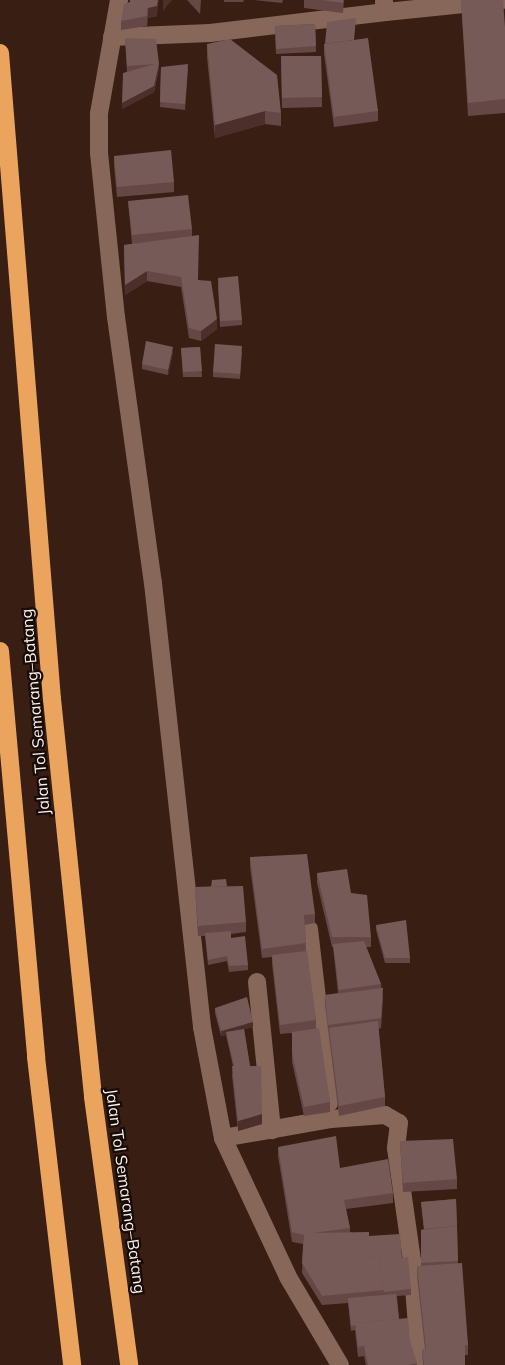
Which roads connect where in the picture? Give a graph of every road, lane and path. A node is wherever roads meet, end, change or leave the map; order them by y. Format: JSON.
{"nodes":[{"id":1,"x":119,"y":0,"type":"edge"},
{"id":2,"x":502,"y":0,"type":"edge"},
{"id":3,"x":385,"y":6,"type":"edge"},
{"id":4,"x":112,"y":37,"type":"junction"},
{"id":5,"x":0,"y":53,"type":"edge"},
{"id":6,"x":0,"y":651,"type":"edge"},
{"id":7,"x":309,"y":929,"type":"edge"},
{"id":8,"x":257,"y":982,"type":"dead end"},
{"id":9,"x":331,"y":1119,"type":"junction"},
{"id":10,"x":272,"y":1130,"type":"junction"},
{"id":11,"x":223,"y":1138,"type":"junction"},
{"id":12,"x":72,"y":1365,"type":"edge"},
{"id":13,"x":129,"y":1365,"type":"edge"},
{"id":14,"x":340,"y":1365,"type":"edge"},
{"id":15,"x":420,"y":1365,"type":"edge"}],
"edges":[{"from":1,"to":4,"type":"street"},
{"from":2,"to":3,"type":"street"},
{"from":3,"to":4,"type":"street"},
{"from":4,"to":11,"type":"street"},
{"from":5,"to":13,"type":"highway","name":"Jalan Tol Semarang–Batang"},
{"from":6,"to":12,"type":"highway","name":"Jalan Tol Semarang–Batang"},
{"from":7,"to":9,"type":"street"},
{"from":8,"to":10,"type":"street"},
{"from":9,"to":10,"type":"street"},
{"from":9,"to":15,"type":"street"},
{"from":10,"to":11,"type":"street"},
{"from":11,"to":14,"type":"street"}]}
